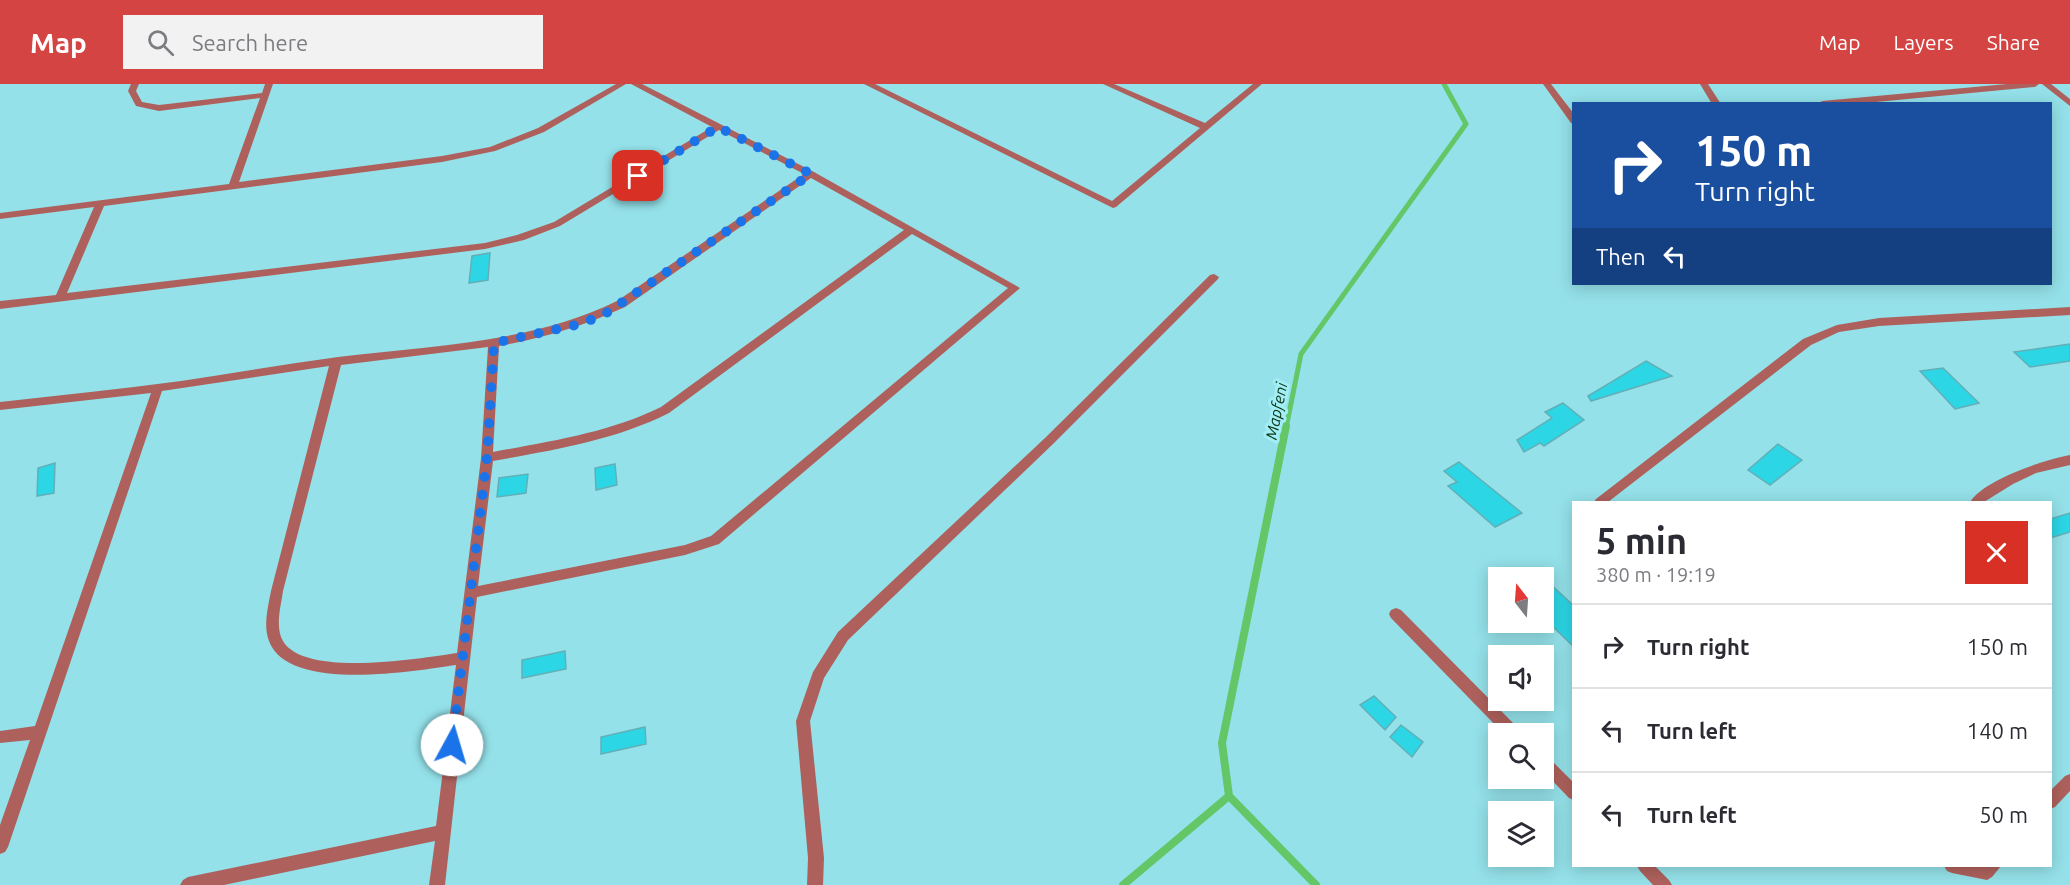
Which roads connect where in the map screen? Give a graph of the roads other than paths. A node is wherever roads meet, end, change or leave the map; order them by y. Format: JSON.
{"nodes":[{"id":1,"x":135,"y":84,"type":"edge"},
{"id":2,"x":268,"y":84,"type":"edge"},
{"id":3,"x":622,"y":84,"type":"edge"},
{"id":4,"x":636,"y":84,"type":"edge"},
{"id":5,"x":868,"y":84,"type":"edge"},
{"id":6,"x":1107,"y":84,"type":"edge"},
{"id":7,"x":1258,"y":84,"type":"edge"},
{"id":8,"x":1547,"y":84,"type":"edge"},
{"id":9,"x":1704,"y":84,"type":"edge"},
{"id":10,"x":2036,"y":84,"type":"edge"},
{"id":11,"x":2046,"y":84,"type":"edge"},
{"id":12,"x":265,"y":95,"type":"junction"},
{"id":13,"x":1914,"y":96,"type":"junction"},
{"id":14,"x":1716,"y":102,"type":"edge"},
{"id":15,"x":1845,"y":102,"type":"edge"},
{"id":16,"x":1919,"y":102,"type":"edge"},
{"id":17,"x":2070,"y":103,"type":"edge"},
{"id":18,"x":1572,"y":118,"type":"edge"},
{"id":19,"x":718,"y":127,"type":"junction"},
{"id":20,"x":1206,"y":127,"type":"junction"},
{"id":21,"x":811,"y":174,"type":"junction"},
{"id":22,"x":233,"y":185,"type":"junction"},
{"id":23,"x":100,"y":203,"type":"junction"},
{"id":24,"x":0,"y":216,"type":"edge"},
{"id":25,"x":910,"y":231,"type":"junction"},
{"id":26,"x":1214,"y":277,"type":"dead end"},
{"id":27,"x":60,"y":297,"type":"junction"},
{"id":28,"x":0,"y":305,"type":"edge"},
{"id":29,"x":2070,"y":311,"type":"edge"},
{"id":30,"x":494,"y":343,"type":"junction"},
{"id":31,"x":336,"y":361,"type":"junction"},
{"id":32,"x":158,"y":388,"type":"junction"},
{"id":33,"x":0,"y":406,"type":"edge"},
{"id":34,"x":487,"y":458,"type":"junction"},
{"id":35,"x":2070,"y":460,"type":"edge"},
{"id":36,"x":1601,"y":501,"type":"edge"},
{"id":37,"x":1977,"y":501,"type":"edge"},
{"id":38,"x":471,"y":593,"type":"junction"},
{"id":39,"x":1396,"y":614,"type":"dead end"},
{"id":40,"x":462,"y":658,"type":"junction"},
{"id":41,"x":1503,"y":723,"type":"edge"},
{"id":42,"x":39,"y":732,"type":"junction"},
{"id":43,"x":0,"y":737,"type":"edge"},
{"id":44,"x":1554,"y":773,"type":"edge"},
{"id":45,"x":2070,"y":781,"type":"edge"},
{"id":46,"x":1572,"y":792,"type":"edge"},
{"id":47,"x":2052,"y":800,"type":"edge"},
{"id":48,"x":443,"y":832,"type":"junction"},
{"id":49,"x":0,"y":847,"type":"edge"},
{"id":50,"x":1646,"y":867,"type":"edge"},
{"id":51,"x":1958,"y":867,"type":"edge"},
{"id":52,"x":1992,"y":867,"type":"edge"},
{"id":53,"x":188,"y":885,"type":"edge"},
{"id":54,"x":437,"y":885,"type":"edge"},
{"id":55,"x":815,"y":885,"type":"edge"},
{"id":56,"x":1664,"y":885,"type":"edge"}],
"edges":[{"from":1,"to":12,"type":"street"},
{"from":2,"to":12,"type":"street"},
{"from":3,"to":22,"type":"street"},
{"from":4,"to":19,"type":"street"},
{"from":5,"to":20,"type":"street"},
{"from":6,"to":20,"type":"street"},
{"from":7,"to":20,"type":"street"},
{"from":8,"to":18,"type":"street"},
{"from":9,"to":14,"type":"street"},
{"from":10,"to":13,"type":"street"},
{"from":11,"to":17,"type":"street"},
{"from":12,"to":22,"type":"street"},
{"from":13,"to":15,"type":"street"},
{"from":13,"to":16,"type":"street"},
{"from":19,"to":21,"type":"street"},
{"from":19,"to":27,"type":"street"},
{"from":21,"to":25,"type":"street"},
{"from":21,"to":30,"type":"street"},
{"from":22,"to":23,"type":"street"},
{"from":23,"to":24,"type":"street"},
{"from":23,"to":27,"type":"street"},
{"from":25,"to":34,"type":"street"},
{"from":25,"to":38,"type":"street"},
{"from":26,"to":55,"type":"street"},
{"from":27,"to":28,"type":"street"},
{"from":29,"to":36,"type":"street"},
{"from":30,"to":31,"type":"street"},
{"from":30,"to":34,"type":"street"},
{"from":31,"to":32,"type":"street"},
{"from":31,"to":40,"type":"street"},
{"from":32,"to":33,"type":"street"},
{"from":32,"to":42,"type":"street"},
{"from":34,"to":38,"type":"street"},
{"from":35,"to":37,"type":"street"},
{"from":38,"to":40,"type":"street"},
{"from":39,"to":41,"type":"street"},
{"from":40,"to":48,"type":"street"},
{"from":42,"to":43,"type":"street"},
{"from":42,"to":49,"type":"street"},
{"from":44,"to":46,"type":"street"},
{"from":45,"to":47,"type":"street"},
{"from":48,"to":53,"type":"street"},
{"from":48,"to":54,"type":"street"},
{"from":50,"to":56,"type":"street"},
{"from":51,"to":52,"type":"street"}]}
